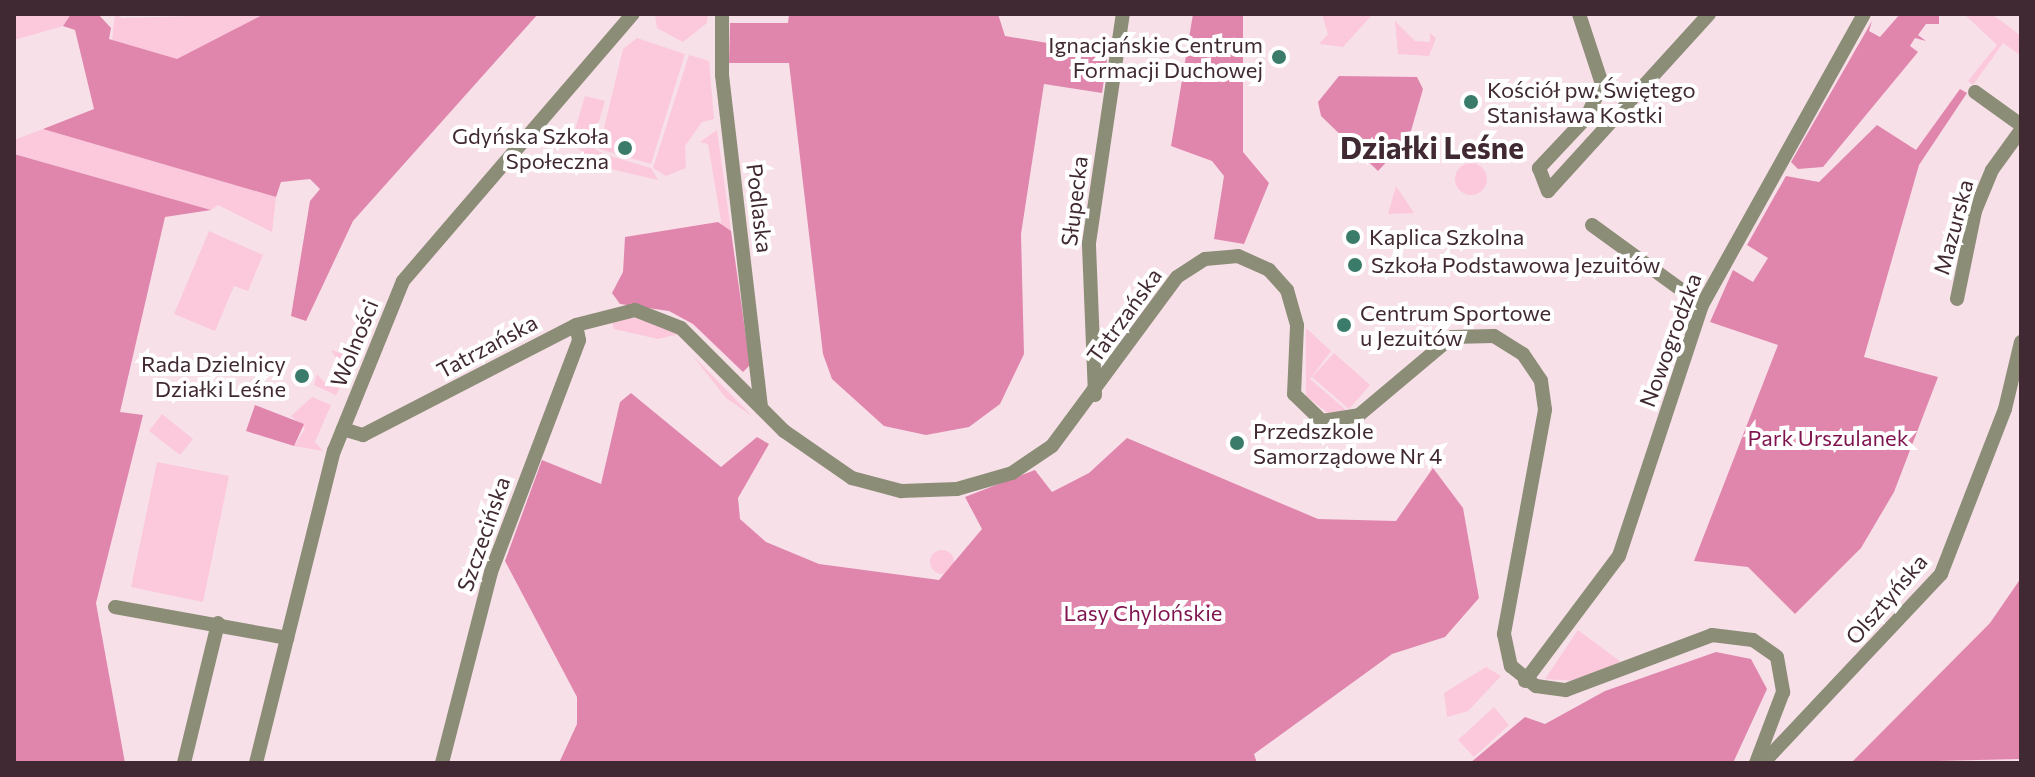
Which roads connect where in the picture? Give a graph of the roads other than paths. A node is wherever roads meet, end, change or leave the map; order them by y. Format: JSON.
{"nodes":[{"id":1,"x":633,"y":14,"type":"edge"},
{"id":2,"x":722,"y":14,"type":"edge"},
{"id":3,"x":1123,"y":14,"type":"edge"},
{"id":4,"x":1579,"y":14,"type":"edge"},
{"id":5,"x":1709,"y":14,"type":"edge"},
{"id":6,"x":1864,"y":14,"type":"edge"},
{"id":7,"x":1975,"y":92,"type":"dead end"},
{"id":8,"x":2021,"y":127,"type":"edge"},
{"id":9,"x":1592,"y":225,"type":"dead end"},
{"id":10,"x":1957,"y":299,"type":"dead end"},
{"id":11,"x":1702,"y":305,"type":"junction"},
{"id":12,"x":576,"y":325,"type":"junction"},
{"id":13,"x":2021,"y":342,"type":"edge"},
{"id":14,"x":1095,"y":395,"type":"junction"},
{"id":15,"x":761,"y":408,"type":"junction"},
{"id":16,"x":343,"y":429,"type":"junction"},
{"id":17,"x":115,"y":607,"type":"dead end"},
{"id":18,"x":218,"y":623,"type":"junction"},
{"id":19,"x":287,"y":638,"type":"junction"},
{"id":20,"x":1525,"y":681,"type":"junction"},
{"id":21,"x":184,"y":763,"type":"edge"},
{"id":22,"x":256,"y":763,"type":"edge"},
{"id":23,"x":442,"y":763,"type":"edge"},
{"id":24,"x":1756,"y":763,"type":"edge"},
{"id":25,"x":1763,"y":763,"type":"edge"}],
"edges":[{"from":1,"to":16,"type":"street","name":"Wolności"},
{"from":2,"to":15,"type":"street","name":"Podlaska"},
{"from":3,"to":14,"type":"street","name":"Słupecka"},
{"from":4,"to":5,"type":"street"},
{"from":6,"to":11,"type":"street","name":"Nowogrodzka"},
{"from":7,"to":8,"type":"street","name":"Mazurska"},
{"from":8,"to":10,"type":"street","name":"Mazurska"},
{"from":9,"to":11,"type":"street"},
{"from":11,"to":20,"type":"street","name":"Nowogrodzka"},
{"from":12,"to":15,"type":"street","name":"Tatrzańska"},
{"from":12,"to":16,"type":"street","name":"Tatrzańska"},
{"from":12,"to":23,"type":"street","name":"Szczecińska"},
{"from":13,"to":25,"type":"street","name":"Olsztyńska"},
{"from":14,"to":15,"type":"street","name":"Tatrzańska"},
{"from":14,"to":20,"type":"street","name":"Tatrzańska"},
{"from":16,"to":19,"type":"street","name":"Wolności"},
{"from":17,"to":18,"type":"street"},
{"from":18,"to":19,"type":"street"},
{"from":18,"to":21,"type":"street"},
{"from":19,"to":22,"type":"street","name":"Wolności"},
{"from":20,"to":24,"type":"street"}]}
